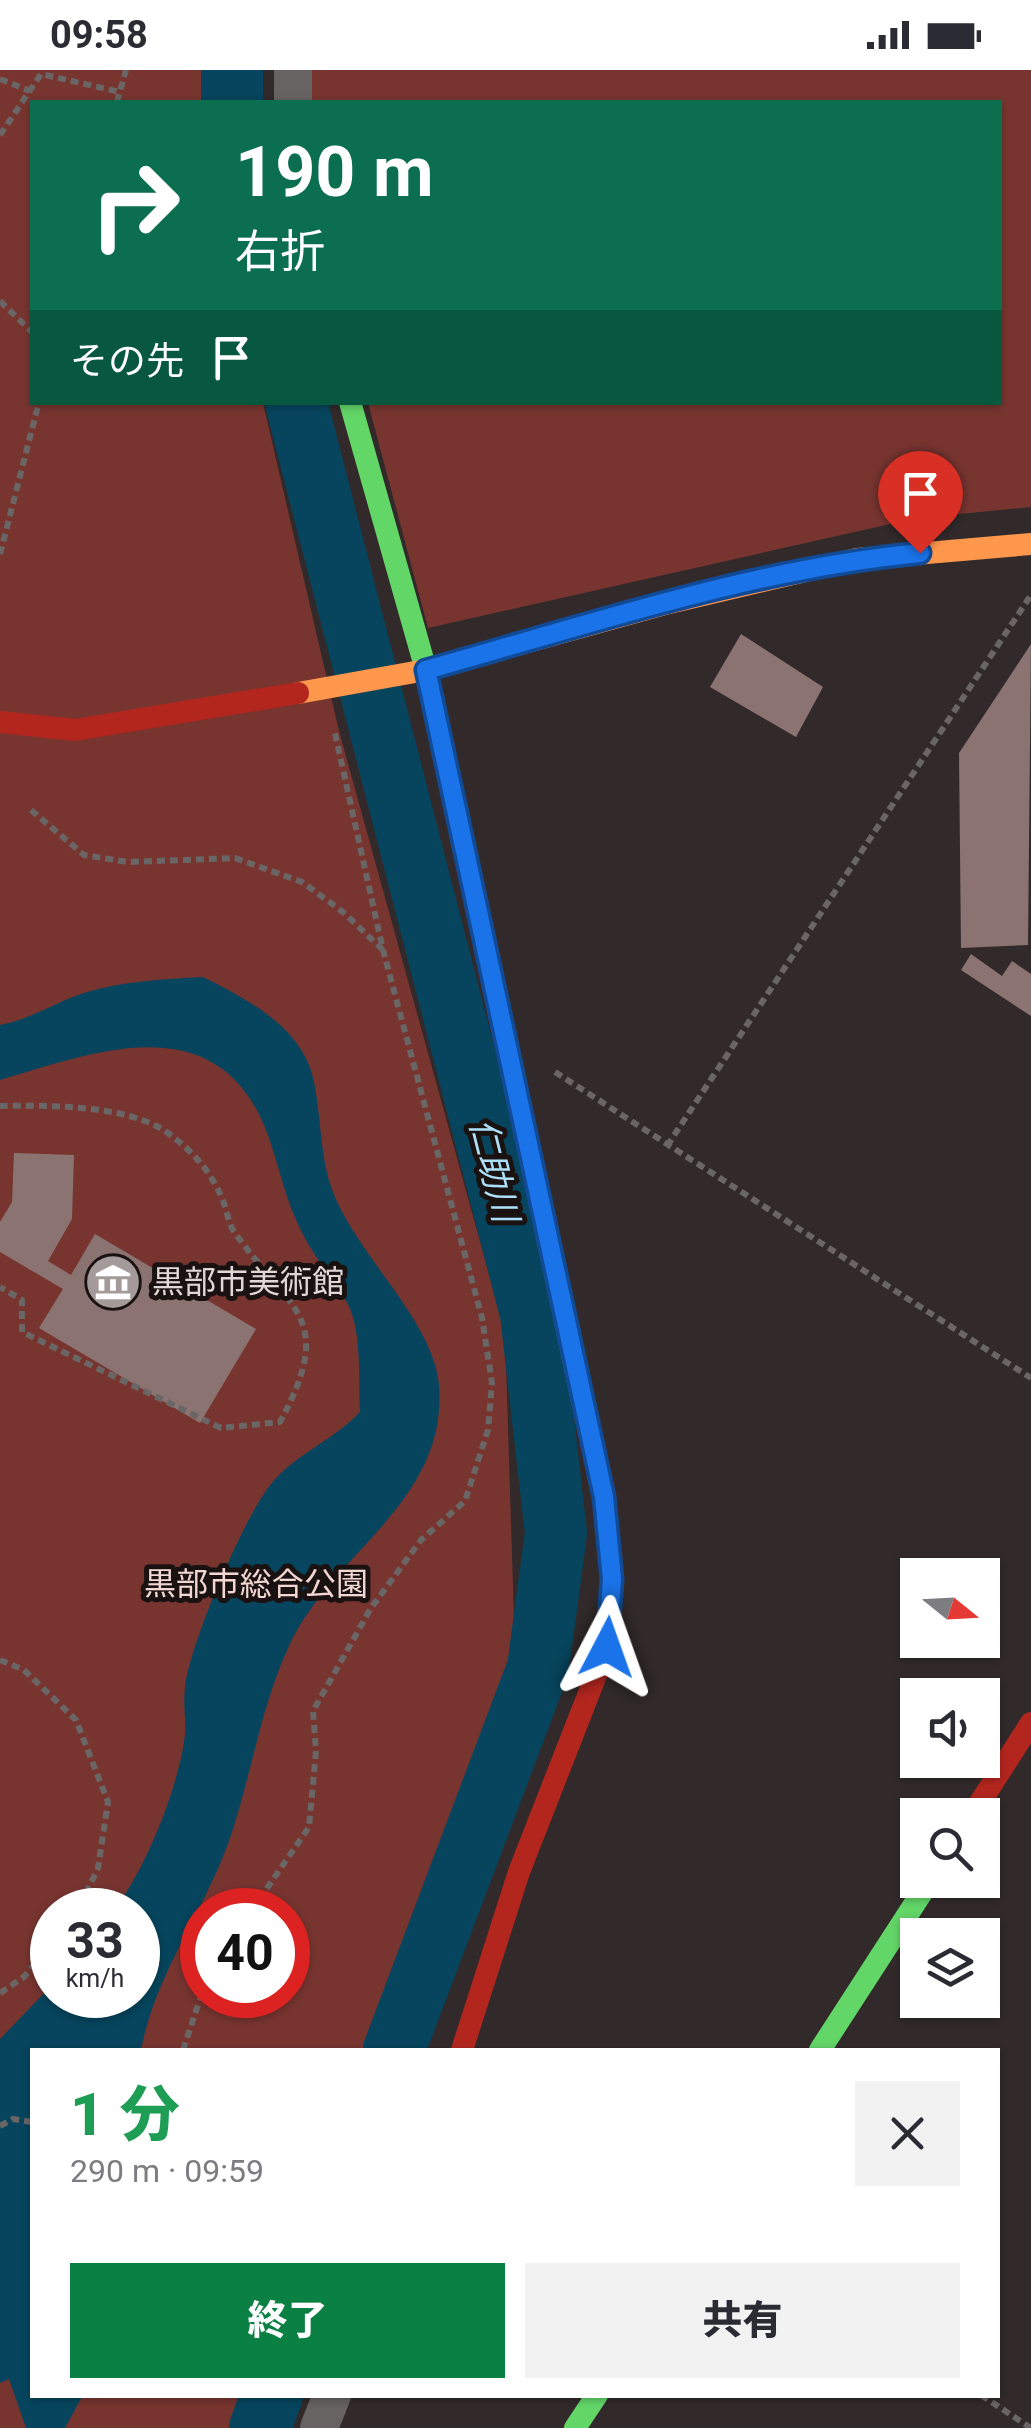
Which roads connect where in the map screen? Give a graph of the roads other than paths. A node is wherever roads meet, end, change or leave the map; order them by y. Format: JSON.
{"nodes":[{"id":1,"x":293,"y":70,"type":"edge"},
{"id":2,"x":292,"y":100,"type":"edge"},
{"id":3,"x":351,"y":405,"type":"edge"},
{"id":4,"x":1031,"y":544,"type":"edge"},
{"id":5,"x":417,"y":672,"type":"junction"},
{"id":6,"x":0,"y":722,"type":"edge"},
{"id":7,"x":1031,"y":1723,"type":"edge"},
{"id":8,"x":983,"y":1798,"type":"edge"},
{"id":9,"x":918,"y":1898,"type":"edge"},
{"id":10,"x":463,"y":2048,"type":"edge"},
{"id":11,"x":821,"y":2048,"type":"edge"},
{"id":12,"x":331,"y":2398,"type":"edge"},
{"id":13,"x":594,"y":2398,"type":"edge"},
{"id":14,"x":319,"y":2428,"type":"edge"},
{"id":15,"x":575,"y":2428,"type":"edge"}],
"edges":[{"from":1,"to":2,"type":"street"},
{"from":3,"to":5,"type":"street"},
{"from":4,"to":5,"type":"street"},
{"from":5,"to":6,"type":"street"},
{"from":5,"to":10,"type":"street"},
{"from":7,"to":8,"type":"street"},
{"from":9,"to":11,"type":"street"},
{"from":12,"to":14,"type":"street"},
{"from":13,"to":15,"type":"street"}]}
